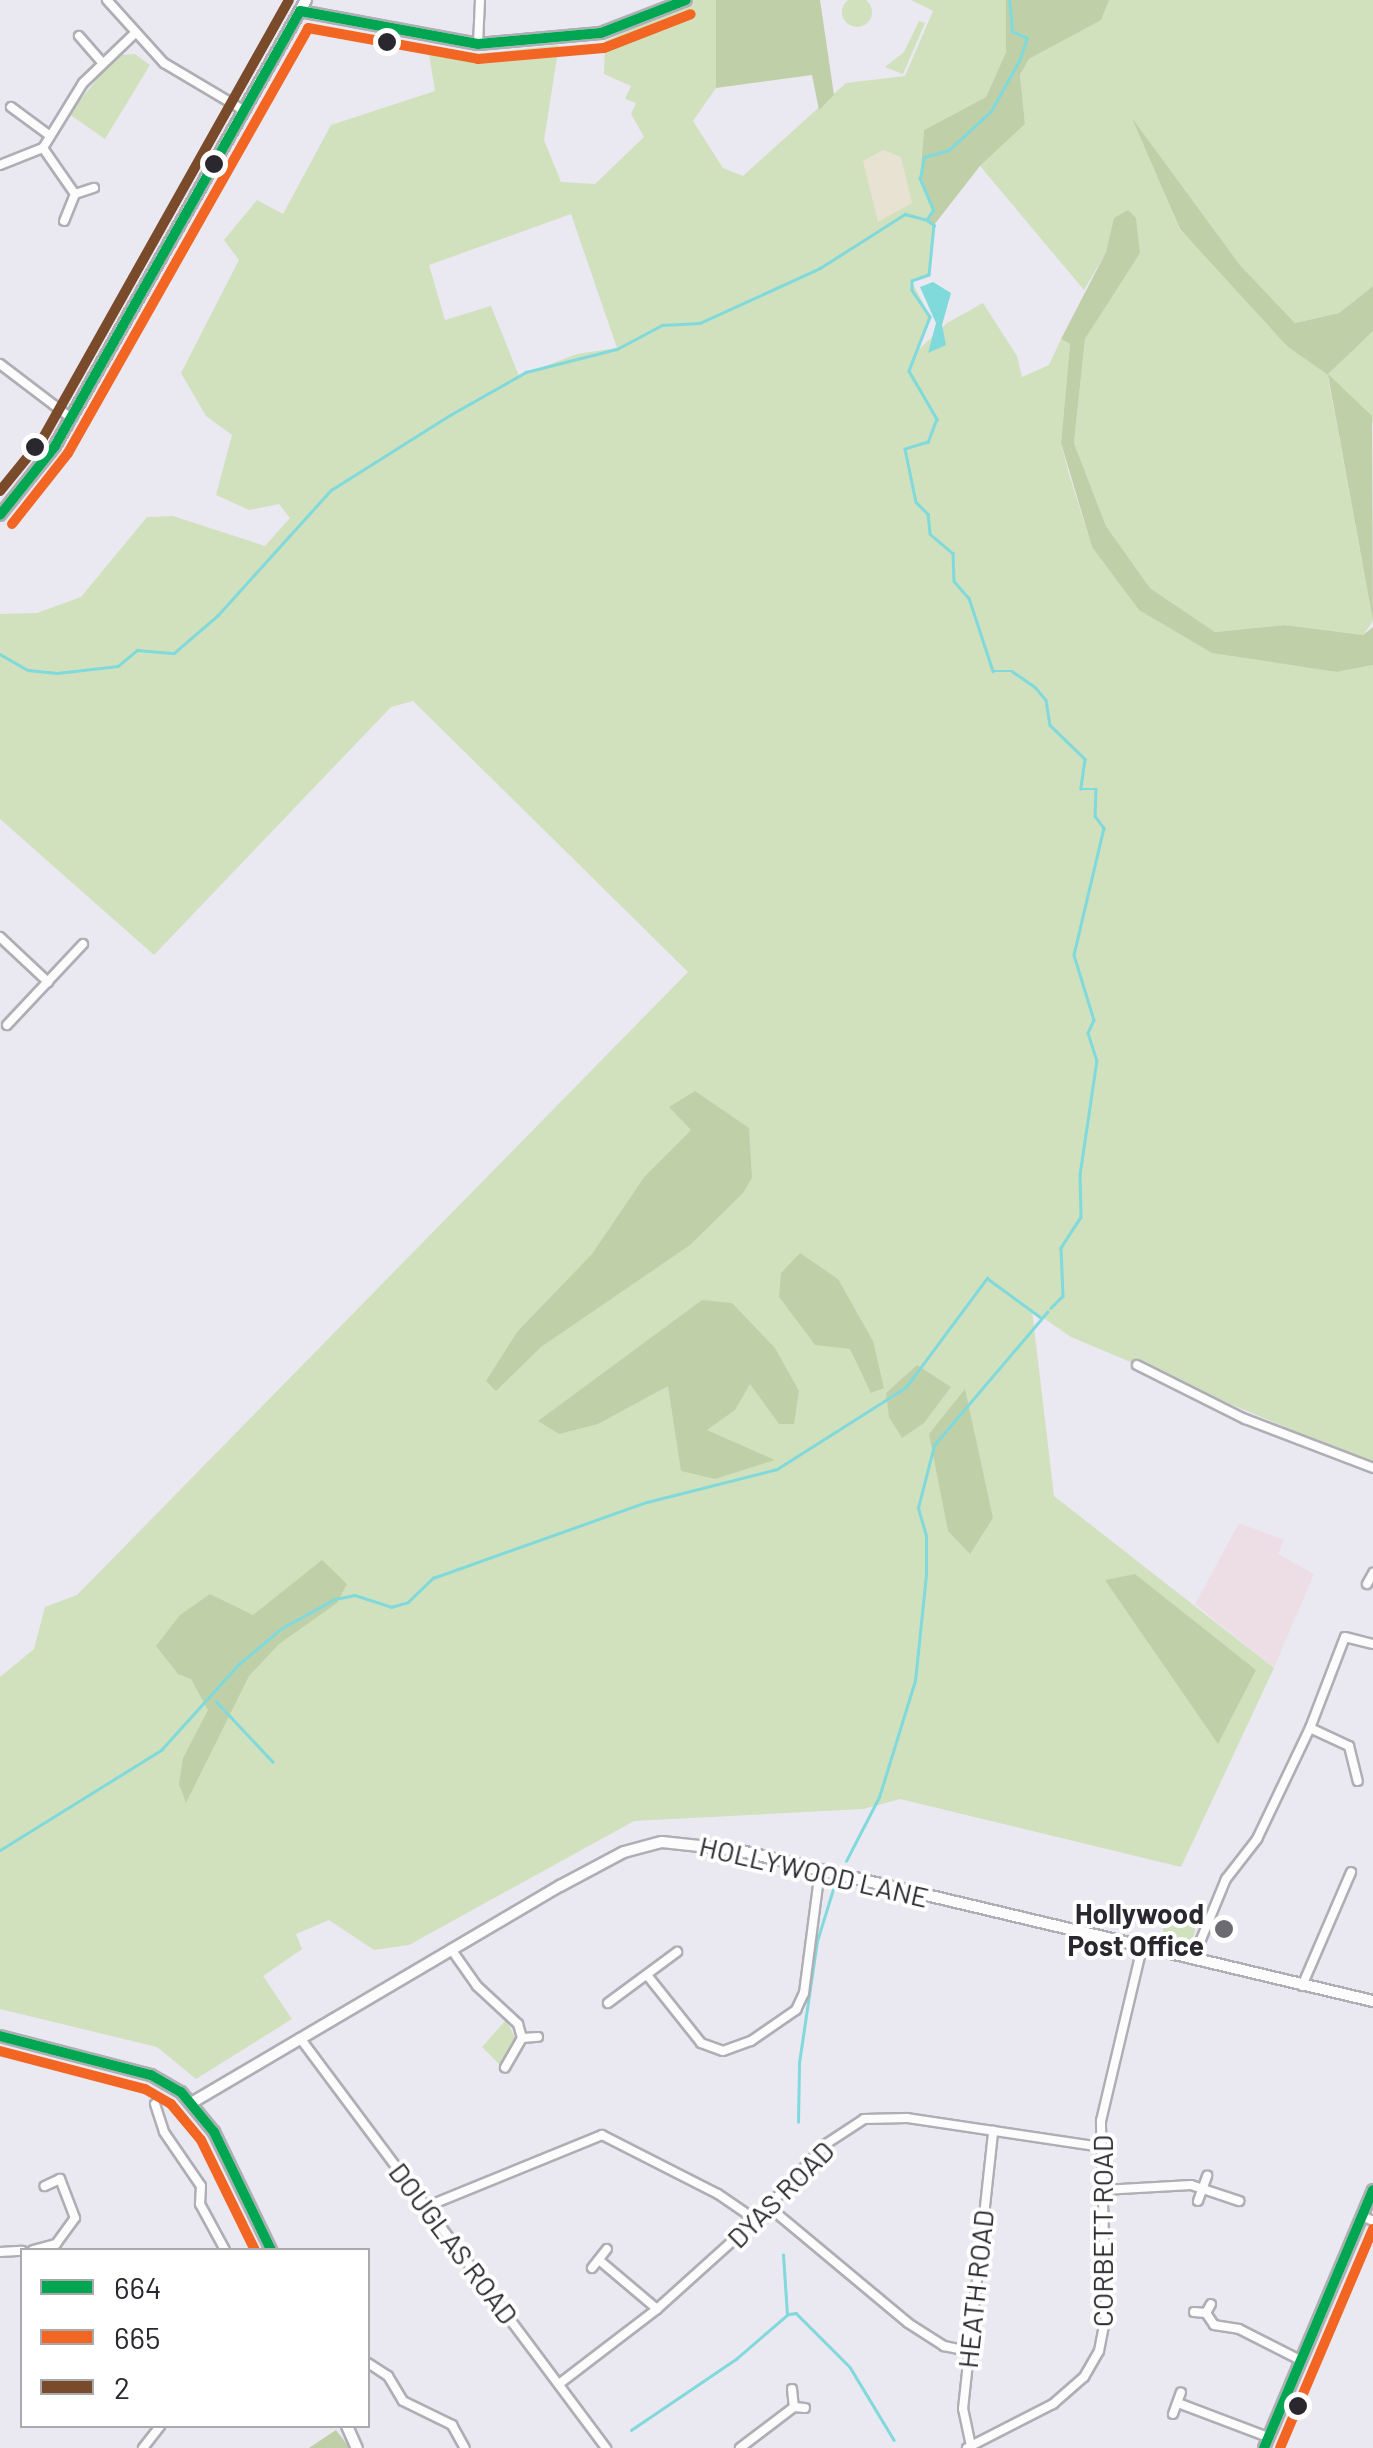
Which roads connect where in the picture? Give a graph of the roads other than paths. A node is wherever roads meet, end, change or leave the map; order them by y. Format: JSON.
{"nodes":[{"id":1,"x":480,"y":0,"type":"edge"},
{"id":2,"x":686,"y":0,"type":"edge"},
{"id":3,"x":111,"y":2,"type":"edge"},
{"id":4,"x":304,"y":6,"type":"edge"},
{"id":5,"x":133,"y":35,"type":"junction"},
{"id":6,"x":78,"y":36,"type":"dead end"},
{"id":7,"x":478,"y":44,"type":"junction"},
{"id":8,"x":102,"y":62,"type":"junction"},
{"id":9,"x":11,"y":107,"type":"dead end"},
{"id":10,"x":245,"y":112,"type":"junction"},
{"id":11,"x":48,"y":135,"type":"junction"},
{"id":12,"x":43,"y":148,"type":"junction"},
{"id":13,"x":0,"y":165,"type":"edge"},
{"id":14,"x":94,"y":188,"type":"dead end"},
{"id":15,"x":75,"y":194,"type":"junction"},
{"id":16,"x":64,"y":222,"type":"dead end"},
{"id":17,"x":0,"y":364,"type":"edge"},
{"id":18,"x":71,"y":418,"type":"junction"},
{"id":19,"x":0,"y":515,"type":"edge"},
{"id":20,"x":0,"y":937,"type":"edge"},
{"id":21,"x":83,"y":944,"type":"dead end"},
{"id":22,"x":48,"y":982,"type":"junction"},
{"id":23,"x":7,"y":1025,"type":"dead end"},
{"id":24,"x":1137,"y":1365,"type":"dead end"},
{"id":25,"x":1373,"y":1468,"type":"edge"},
{"id":26,"x":1373,"y":1573,"type":"edge"},
{"id":27,"x":1367,"y":1584,"type":"dead end"},
{"id":28,"x":1373,"y":1644,"type":"edge"},
{"id":29,"x":1310,"y":1728,"type":"junction"},
{"id":30,"x":1358,"y":1781,"type":"dead end"},
{"id":31,"x":820,"y":1869,"type":"junction"},
{"id":32,"x":1351,"y":1872,"type":"dead end"},
{"id":33,"x":1331,"y":1886,"type":"dead end"},
{"id":34,"x":1345,"y":1892,"type":"junction"},
{"id":35,"x":451,"y":1948,"type":"junction"},
{"id":36,"x":1142,"y":1948,"type":"junction"},
{"id":37,"x":677,"y":1952,"type":"dead end"},
{"id":38,"x":1193,"y":1959,"type":"junction"},
{"id":39,"x":647,"y":1975,"type":"junction"},
{"id":40,"x":1302,"y":1986,"type":"junction"},
{"id":41,"x":1373,"y":2001,"type":"edge"},
{"id":42,"x":608,"y":2003,"type":"dead end"},
{"id":43,"x":0,"y":2036,"type":"edge"},
{"id":44,"x":538,"y":2037,"type":"dead end"},
{"id":45,"x":300,"y":2038,"type":"junction"},
{"id":46,"x":522,"y":2038,"type":"junction"},
{"id":47,"x":505,"y":2067,"type":"dead end"},
{"id":48,"x":192,"y":2102,"type":"junction"},
{"id":49,"x":170,"y":2110,"type":"dead end"},
{"id":50,"x":993,"y":2131,"type":"junction"},
{"id":51,"x":1100,"y":2146,"type":"junction"},
{"id":52,"x":1207,"y":2176,"type":"dead end"},
{"id":53,"x":45,"y":2186,"type":"dead end"},
{"id":54,"x":1201,"y":2188,"type":"junction"},
{"id":55,"x":1103,"y":2190,"type":"junction"},
{"id":56,"x":1373,"y":2190,"type":"edge"},
{"id":57,"x":1198,"y":2201,"type":"dead end"},
{"id":58,"x":1239,"y":2201,"type":"dead end"},
{"id":59,"x":428,"y":2206,"type":"junction"},
{"id":60,"x":769,"y":2207,"type":"junction"},
{"id":61,"x":1368,"y":2218,"type":"edge"},
{"id":62,"x":756,"y":2220,"type":"junction"},
{"id":63,"x":40,"y":2248,"type":"edge"},
{"id":64,"x":224,"y":2248,"type":"edge"},
{"id":65,"x":267,"y":2248,"type":"edge"},
{"id":66,"x":607,"y":2249,"type":"dead end"},
{"id":67,"x":657,"y":2309,"type":"junction"},
{"id":68,"x":1194,"y":2312,"type":"dead end"},
{"id":69,"x":968,"y":2351,"type":"junction"},
{"id":70,"x":1300,"y":2360,"type":"junction"},
{"id":71,"x":370,"y":2364,"type":"edge"},
{"id":72,"x":559,"y":2384,"type":"junction"},
{"id":73,"x":792,"y":2389,"type":"dead end"},
{"id":74,"x":1181,"y":2392,"type":"dead end"},
{"id":75,"x":1178,"y":2403,"type":"junction"},
{"id":76,"x":794,"y":2407,"type":"junction"},
{"id":77,"x":806,"y":2408,"type":"dead end"},
{"id":78,"x":1173,"y":2414,"type":"dead end"},
{"id":79,"x":158,"y":2428,"type":"edge"},
{"id":80,"x":1266,"y":2442,"type":"edge"},
{"id":81,"x":969,"y":2447,"type":"edge"},
{"id":82,"x":143,"y":2448,"type":"edge"},
{"id":83,"x":465,"y":2448,"type":"edge"},
{"id":84,"x":606,"y":2448,"type":"edge"},
{"id":85,"x":740,"y":2448,"type":"edge"}],
"edges":[{"from":1,"to":7,"type":"street"},
{"from":2,"to":7,"type":"street"},
{"from":3,"to":5,"type":"street"},
{"from":4,"to":7,"type":"street"},
{"from":4,"to":10,"type":"street"},
{"from":5,"to":8,"type":"street"},
{"from":5,"to":10,"type":"street"},
{"from":6,"to":8,"type":"street"},
{"from":8,"to":11,"type":"street"},
{"from":9,"to":11,"type":"street"},
{"from":10,"to":18,"type":"street"},
{"from":11,"to":12,"type":"street"},
{"from":12,"to":13,"type":"street"},
{"from":12,"to":15,"type":"street"},
{"from":14,"to":15,"type":"street"},
{"from":15,"to":16,"type":"street"},
{"from":17,"to":18,"type":"street"},
{"from":18,"to":19,"type":"street"},
{"from":20,"to":22,"type":"street"},
{"from":21,"to":22,"type":"street"},
{"from":22,"to":23,"type":"street"},
{"from":24,"to":25,"type":"street"},
{"from":26,"to":27,"type":"street"},
{"from":28,"to":29,"type":"street"},
{"from":29,"to":30,"type":"street"},
{"from":29,"to":38,"type":"street"},
{"from":31,"to":35,"type":"street","name":"HOLLYWOOD LANE"},
{"from":31,"to":36,"type":"street","name":"HOLLYWOOD LANE"},
{"from":31,"to":39,"type":"street"},
{"from":32,"to":34,"type":"street"},
{"from":33,"to":34,"type":"street"},
{"from":34,"to":40,"type":"street"},
{"from":35,"to":45,"type":"street","name":"HOLLYWOOD LANE"},
{"from":35,"to":46,"type":"street"},
{"from":36,"to":38,"type":"street","name":"HOLLYWOOD LANE"},
{"from":36,"to":51,"type":"street","name":"CORBETT ROAD"},
{"from":37,"to":39,"type":"street"},
{"from":38,"to":40,"type":"street","name":"HOLLYWOOD LANE"},
{"from":39,"to":42,"type":"street"},
{"from":40,"to":41,"type":"street","name":"HOLLYWOOD LANE"},
{"from":43,"to":48,"type":"street"},
{"from":44,"to":46,"type":"street"},
{"from":45,"to":48,"type":"street","name":"HOLLYWOOD LANE"},
{"from":45,"to":59,"type":"street","name":"DOUGLAS ROAD"},
{"from":46,"to":47,"type":"street"},
{"from":48,"to":65,"type":"street"},
{"from":49,"to":64,"type":"street"},
{"from":50,"to":51,"type":"street","name":"DYAS ROAD"},
{"from":50,"to":60,"type":"street","name":"DYAS ROAD"},
{"from":50,"to":69,"type":"street","name":"HEATH ROAD"},
{"from":51,"to":55,"type":"street","name":"CORBETT ROAD"},
{"from":52,"to":54,"type":"street"},
{"from":53,"to":63,"type":"street"},
{"from":54,"to":55,"type":"street"},
{"from":54,"to":57,"type":"street"},
{"from":54,"to":58,"type":"street"},
{"from":55,"to":81,"type":"street","name":"CORBETT ROAD"},
{"from":56,"to":61,"type":"street"},
{"from":59,"to":62,"type":"street"},
{"from":59,"to":72,"type":"street","name":"DOUGLAS ROAD"},
{"from":60,"to":62,"type":"street","name":"DYAS ROAD"},
{"from":60,"to":69,"type":"street"},
{"from":61,"to":70,"type":"street"},
{"from":62,"to":67,"type":"street","name":"DYAS ROAD"},
{"from":66,"to":67,"type":"street"},
{"from":67,"to":72,"type":"street","name":"DYAS ROAD"},
{"from":68,"to":70,"type":"street"},
{"from":69,"to":81,"type":"street","name":"HEATH ROAD"},
{"from":70,"to":80,"type":"street"},
{"from":71,"to":83,"type":"street"},
{"from":72,"to":84,"type":"street","name":"DOUGLAS ROAD"},
{"from":73,"to":76,"type":"street"},
{"from":74,"to":75,"type":"street"},
{"from":75,"to":78,"type":"street"},
{"from":75,"to":80,"type":"street"},
{"from":76,"to":77,"type":"street"},
{"from":76,"to":85,"type":"street"},
{"from":79,"to":82,"type":"street"}]}
